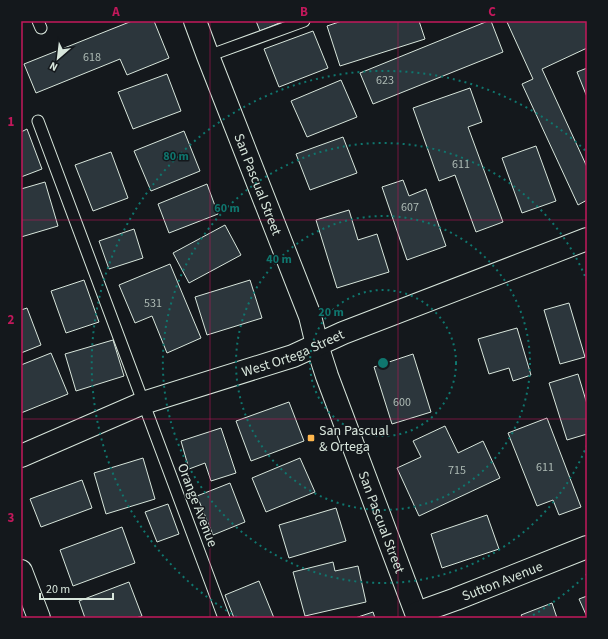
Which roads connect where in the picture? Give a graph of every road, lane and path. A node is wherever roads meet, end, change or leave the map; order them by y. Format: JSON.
{"nodes":[{"id":1,"x":195,"y":21,"type":"edge"},
{"id":2,"x":304,"y":21,"type":"edge"},
{"id":3,"x":208,"y":56,"type":"junction"},
{"id":4,"x":38,"y":121,"type":"dead end"},
{"id":5,"x":587,"y":239,"type":"edge"},
{"id":6,"x":317,"y":345,"type":"junction"},
{"id":7,"x":143,"y":403,"type":"junction"},
{"id":8,"x":21,"y":456,"type":"edge"},
{"id":9,"x":587,"y":547,"type":"edge"},
{"id":10,"x":21,"y":570,"type":"edge"},
{"id":11,"x":417,"y":616,"type":"edge"},
{"id":12,"x":39,"y":618,"type":"edge"},
{"id":13,"x":224,"y":618,"type":"edge"}],
"edges":[{"from":1,"to":3,"type":"street","name":"San Pascual Street"},
{"from":2,"to":3,"type":"lane"},
{"from":3,"to":6,"type":"street","name":"San Pascual Street"},
{"from":4,"to":7,"type":"lane","name":"Orange Avenue"},
{"from":5,"to":6,"type":"street","name":"West Ortega Street"},
{"from":6,"to":7,"type":"street","name":"West Ortega Street"},
{"from":6,"to":11,"type":"street","name":"San Pascual Street"},
{"from":7,"to":8,"type":"street","name":"West Ortega Street"},
{"from":7,"to":13,"type":"lane","name":"Orange Avenue"},
{"from":9,"to":11,"type":"street","name":"Sutton Avenue"},
{"from":10,"to":12,"type":"street"}]}
